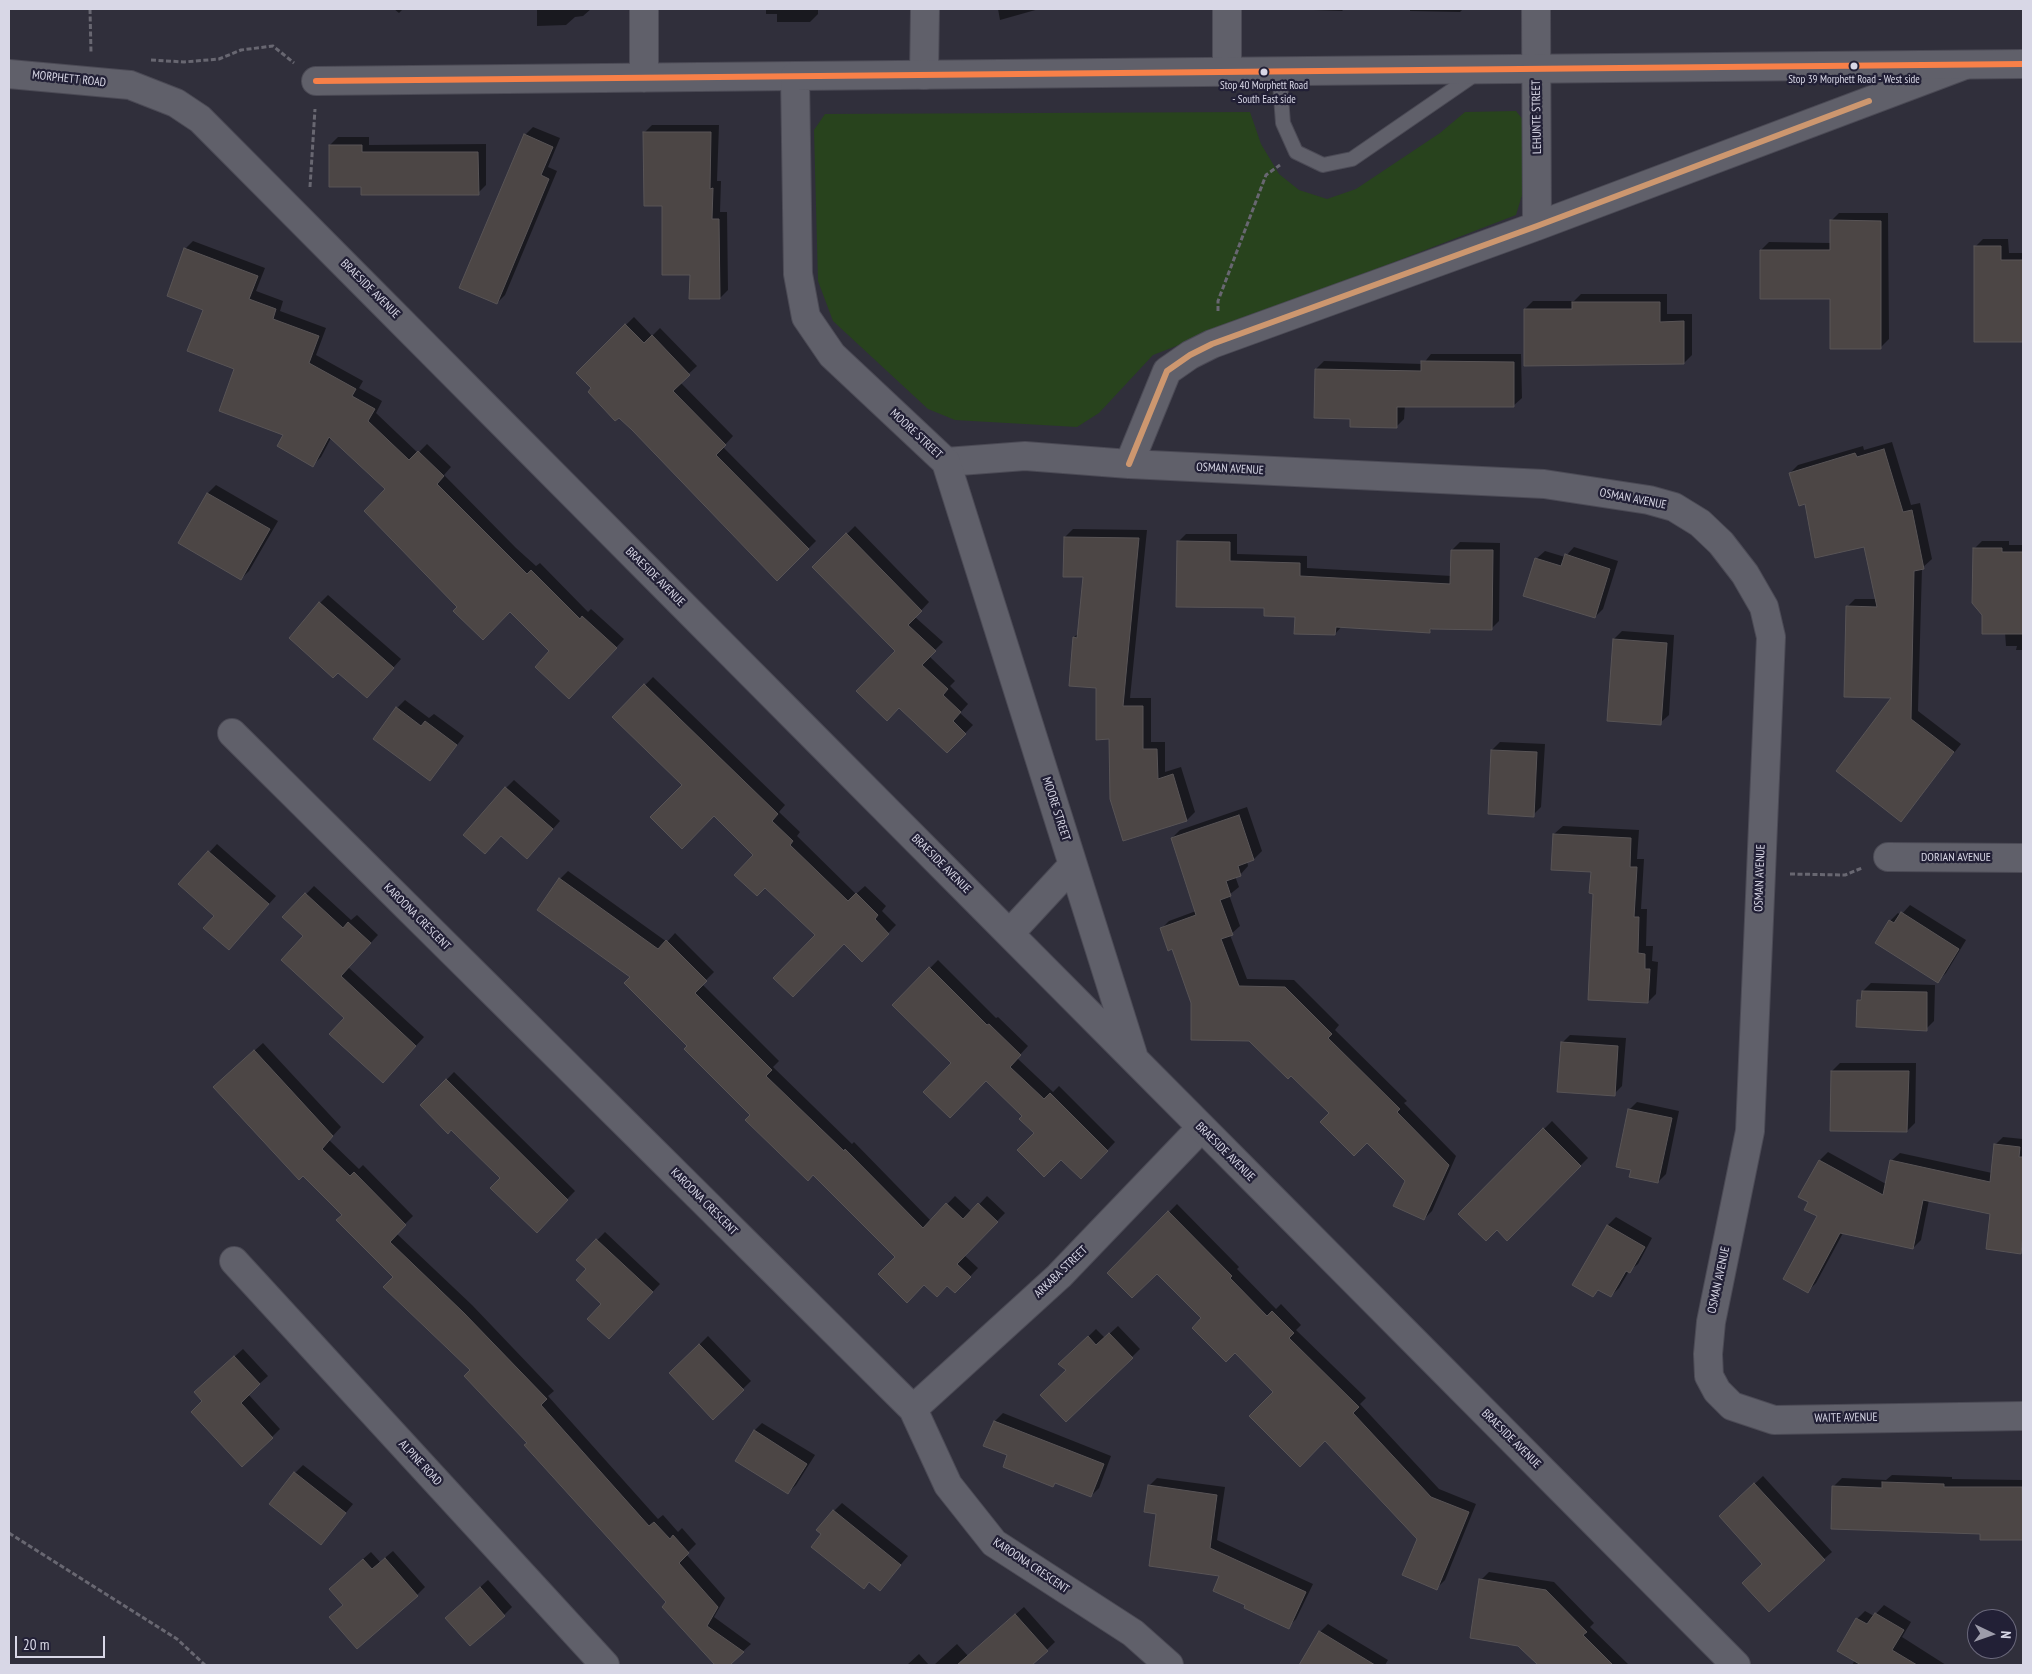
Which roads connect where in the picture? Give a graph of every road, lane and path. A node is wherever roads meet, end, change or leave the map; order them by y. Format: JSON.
{"nodes":[{"id":1,"x":90,"y":9,"type":"edge"},
{"id":2,"x":644,"y":9,"type":"edge"},
{"id":3,"x":925,"y":9,"type":"edge"},
{"id":4,"x":1227,"y":9,"type":"edge"},
{"id":5,"x":1536,"y":9,"type":"edge"},
{"id":6,"x":143,"y":60,"type":"dead end"},
{"id":7,"x":1968,"y":64,"type":"junction"},
{"id":8,"x":2023,"y":64,"type":"edge"},
{"id":9,"x":1482,"y":69,"type":"junction"},
{"id":10,"x":1536,"y":69,"type":"junction"},
{"id":11,"x":1279,"y":71,"type":"junction"},
{"id":12,"x":1227,"y":72,"type":"junction"},
{"id":13,"x":9,"y":74,"type":"edge"},
{"id":14,"x":924,"y":75,"type":"junction"},
{"id":15,"x":795,"y":76,"type":"junction"},
{"id":16,"x":644,"y":78,"type":"junction"},
{"id":17,"x":91,"y":81,"type":"junction"},
{"id":18,"x":316,"y":81,"type":"junction"},
{"id":19,"x":130,"y":86,"type":"joint"},
{"id":20,"x":1296,"y":152,"type":"junction"},
{"id":21,"x":1537,"y":226,"type":"junction"},
{"id":22,"x":308,"y":227,"type":"junction"},
{"id":23,"x":1216,"y":342,"type":"junction"},
{"id":24,"x":946,"y":462,"type":"junction"},
{"id":25,"x":1129,"y":464,"type":"junction"},
{"id":26,"x":232,"y":733,"type":"dead end"},
{"id":27,"x":1888,"y":857,"type":"joint"},
{"id":28,"x":2023,"y":858,"type":"edge"},
{"id":29,"x":1073,"y":865,"type":"junction"},
{"id":30,"x":1761,"y":873,"type":"junction"},
{"id":31,"x":1010,"y":934,"type":"junction"},
{"id":32,"x":1135,"y":1059,"type":"junction"},
{"id":33,"x":1201,"y":1128,"type":"junction"},
{"id":34,"x":234,"y":1261,"type":"dead end"},
{"id":35,"x":1708,"y":1354,"type":"joint"},
{"id":36,"x":913,"y":1409,"type":"junction"},
{"id":37,"x":2023,"y":1416,"type":"edge"},
{"id":38,"x":9,"y":1533,"type":"edge"},
{"id":39,"x":205,"y":1665,"type":"edge"},
{"id":40,"x":606,"y":1665,"type":"edge"},
{"id":41,"x":1169,"y":1665,"type":"edge"},
{"id":42,"x":1736,"y":1665,"type":"edge"}],
"edges":[{"from":1,"to":17,"type":"path"},
{"from":2,"to":16,"type":"street"},
{"from":3,"to":14,"type":"street"},
{"from":4,"to":12,"type":"street"},
{"from":5,"to":10,"type":"street","name":"LEHUNTE STREET"},
{"from":6,"to":18,"type":"path"},
{"from":7,"to":8,"type":"street"},
{"from":7,"to":10,"type":"street"},
{"from":7,"to":21,"type":"street"},
{"from":9,"to":10,"type":"street"},
{"from":9,"to":11,"type":"street"},
{"from":9,"to":20,"type":"lane"},
{"from":10,"to":21,"type":"street","name":"LEHUNTE STREET"},
{"from":11,"to":12,"type":"street"},
{"from":11,"to":20,"type":"lane"},
{"from":12,"to":14,"type":"street"},
{"from":13,"to":17,"type":"street","name":"MORPHETT ROAD"},
{"from":14,"to":15,"type":"street"},
{"from":15,"to":16,"type":"street"},
{"from":15,"to":24,"type":"street","name":"MOORE STREET"},
{"from":16,"to":18,"type":"street"},
{"from":17,"to":19,"type":"street","name":"MORPHETT ROAD"},
{"from":18,"to":22,"type":"path"},
{"from":19,"to":22,"type":"street","name":"BRAESIDE AVENUE"},
{"from":20,"to":23,"type":"path"},
{"from":21,"to":23,"type":"street"},
{"from":22,"to":31,"type":"street","name":"BRAESIDE AVENUE"},
{"from":23,"to":25,"type":"street"},
{"from":24,"to":25,"type":"street","name":"OSMAN AVENUE"},
{"from":24,"to":29,"type":"street","name":"MOORE STREET"},
{"from":25,"to":30,"type":"street","name":"OSMAN AVENUE"},
{"from":26,"to":36,"type":"street","name":"KAROONA CRESCENT"},
{"from":27,"to":28,"type":"street","name":"DORIAN AVENUE"},
{"from":27,"to":30,"type":"path"},
{"from":29,"to":31,"type":"street"},
{"from":29,"to":32,"type":"street","name":"MOORE STREET"},
{"from":30,"to":35,"type":"street","name":"OSMAN AVENUE"},
{"from":31,"to":32,"type":"street","name":"BRAESIDE AVENUE"},
{"from":32,"to":33,"type":"street","name":"BRAESIDE AVENUE"},
{"from":33,"to":36,"type":"street","name":"ARKABA STREET"},
{"from":33,"to":42,"type":"street","name":"BRAESIDE AVENUE"},
{"from":34,"to":40,"type":"street","name":"ALPINE ROAD"},
{"from":35,"to":37,"type":"street","name":"WAITE AVENUE"},
{"from":36,"to":41,"type":"street","name":"KAROONA CRESCENT"},
{"from":38,"to":39,"type":"path"}]}
